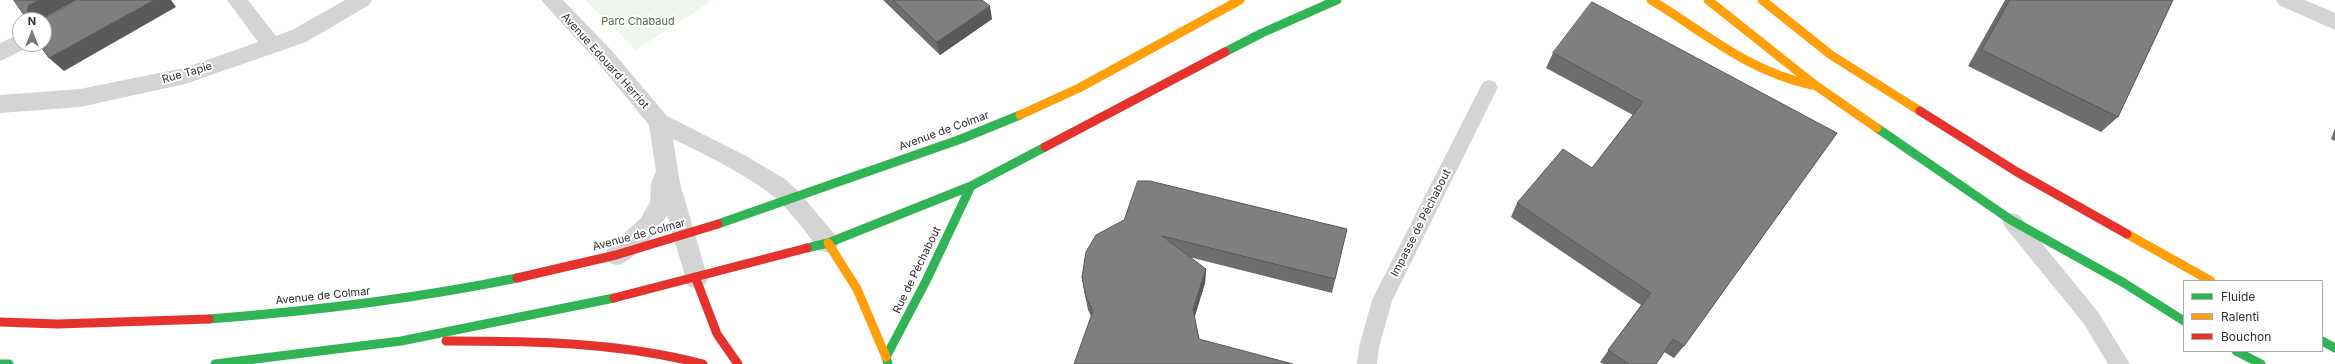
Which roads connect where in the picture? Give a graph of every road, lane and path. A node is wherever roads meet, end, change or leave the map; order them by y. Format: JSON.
{"nodes":[{"id":1,"x":237,"y":0,"type":"edge"},
{"id":2,"x":362,"y":0,"type":"edge"},
{"id":3,"x":551,"y":0,"type":"edge"},
{"id":4,"x":1240,"y":0,"type":"edge"},
{"id":5,"x":1312,"y":0,"type":"edge"},
{"id":6,"x":1337,"y":0,"type":"edge"},
{"id":7,"x":1651,"y":0,"type":"edge"},
{"id":8,"x":1708,"y":0,"type":"edge"},
{"id":9,"x":1762,"y":0,"type":"edge"},
{"id":10,"x":2286,"y":0,"type":"edge"},
{"id":11,"x":2335,"y":22,"type":"edge"},
{"id":12,"x":1262,"y":33,"type":"junction"},
{"id":13,"x":272,"y":45,"type":"junction"},
{"id":14,"x":12,"y":46,"type":"edge"},
{"id":15,"x":0,"y":53,"type":"edge"},
{"id":16,"x":1815,"y":85,"type":"junction"},
{"id":17,"x":1489,"y":87,"type":"dead end"},
{"id":18,"x":0,"y":104,"type":"edge"},
{"id":19,"x":659,"y":122,"type":"junction"},
{"id":20,"x":666,"y":171,"type":"junction"},
{"id":21,"x":971,"y":186,"type":"junction"},
{"id":22,"x":791,"y":199,"type":"junction"},
{"id":23,"x":2012,"y":220,"type":"junction"},
{"id":24,"x":683,"y":236,"type":"junction"},
{"id":25,"x":828,"y":243,"type":"junction"},
{"id":26,"x":616,"y":255,"type":"junction"},
{"id":27,"x":696,"y":279,"type":"junction"},
{"id":28,"x":2209,"y":280,"type":"edge"},
{"id":29,"x":2183,"y":320,"type":"edge"},
{"id":30,"x":0,"y":322,"type":"edge"},
{"id":31,"x":401,"y":341,"type":"junction"},
{"id":32,"x":2323,"y":342,"type":"edge"},
{"id":33,"x":2335,"y":348,"type":"edge"},
{"id":34,"x":2238,"y":352,"type":"edge"},
{"id":35,"x":887,"y":360,"type":"edge"},
{"id":36,"x":0,"y":364,"type":"edge"},
{"id":37,"x":9,"y":364,"type":"edge"},
{"id":38,"x":214,"y":364,"type":"edge"},
{"id":39,"x":703,"y":364,"type":"edge"},
{"id":40,"x":738,"y":364,"type":"edge"},
{"id":41,"x":1367,"y":364,"type":"edge"},
{"id":42,"x":2120,"y":364,"type":"edge"},
{"id":43,"x":2261,"y":364,"type":"edge"}],
"edges":[{"from":1,"to":13,"type":"street"},
{"from":2,"to":13,"type":"street","name":"Rue Tapie"},
{"from":3,"to":19,"type":"street","name":"Avenue Edouard Herriot"},
{"from":4,"to":22,"type":"main road","name":"Avenue de Colmar"},
{"from":5,"to":12,"type":"main road"},
{"from":6,"to":12,"type":"main road"},
{"from":7,"to":16,"type":"main road"},
{"from":8,"to":16,"type":"main road"},
{"from":9,"to":28,"type":"main road"},
{"from":10,"to":11,"type":"street"},
{"from":12,"to":21,"type":"main road"},
{"from":13,"to":18,"type":"street","name":"Rue Tapie"},
{"from":14,"to":15,"type":"street"},
{"from":16,"to":23,"type":"main road"},
{"from":17,"to":41,"type":"lane","name":"Impasse de Péchabout"},
{"from":19,"to":20,"type":"street"},
{"from":19,"to":22,"type":"street"},
{"from":20,"to":24,"type":"street"},
{"from":20,"to":26,"type":"street"},
{"from":21,"to":25,"type":"main road"},
{"from":21,"to":35,"type":"main road","name":"Rue de Péchabout"},
{"from":22,"to":24,"type":"main road","name":"Avenue de Colmar"},
{"from":22,"to":25,"type":"street"},
{"from":23,"to":29,"type":"main road"},
{"from":23,"to":42,"type":"lane"},
{"from":24,"to":26,"type":"main road","name":"Avenue de Colmar"},
{"from":24,"to":27,"type":"street"},
{"from":25,"to":27,"type":"main road"},
{"from":25,"to":35,"type":"main road"},
{"from":26,"to":30,"type":"main road","name":"Avenue de Colmar"},
{"from":27,"to":31,"type":"main road"},
{"from":27,"to":40,"type":"main road"},
{"from":31,"to":38,"type":"main road"},
{"from":31,"to":39,"type":"main road"},
{"from":32,"to":33,"type":"main road"},
{"from":34,"to":43,"type":"main road"},
{"from":36,"to":37,"type":"main road"}]}
